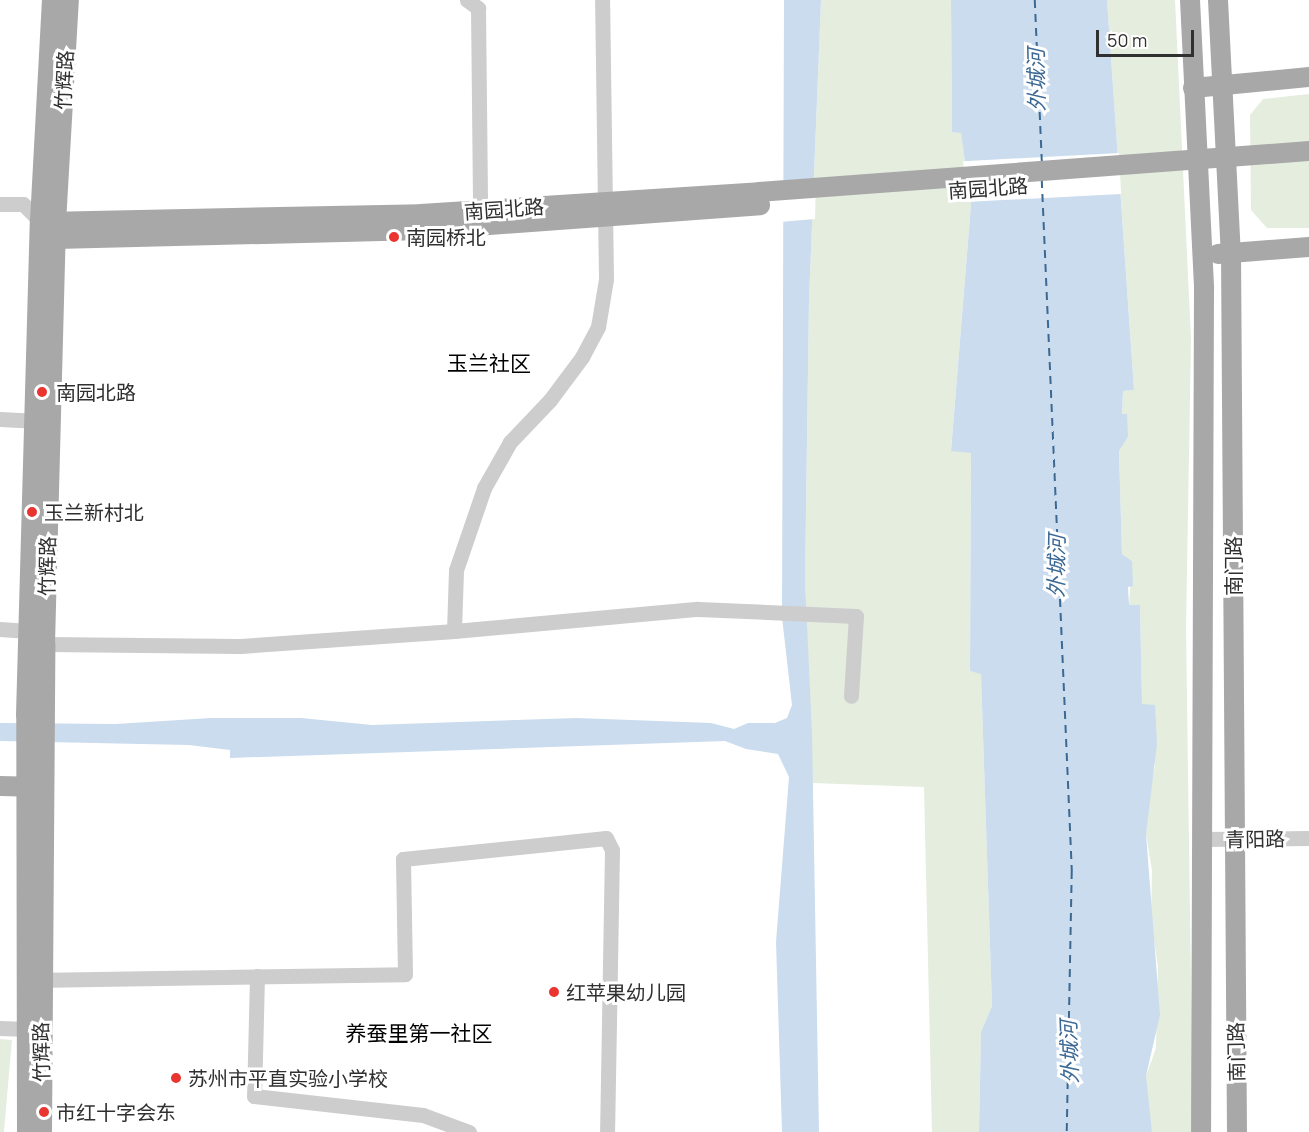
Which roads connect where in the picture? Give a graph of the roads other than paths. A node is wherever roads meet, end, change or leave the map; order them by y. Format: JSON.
{"nodes":[{"id":1,"x":52,"y":0,"type":"edge"},
{"id":2,"x":69,"y":0,"type":"edge"},
{"id":3,"x":467,"y":0,"type":"edge"},
{"id":4,"x":603,"y":0,"type":"edge"},
{"id":5,"x":1190,"y":0,"type":"edge"},
{"id":6,"x":1218,"y":0,"type":"edge"},
{"id":7,"x":1309,"y":77,"type":"edge"},
{"id":8,"x":1222,"y":85,"type":"junction"},
{"id":9,"x":1193,"y":88,"type":"junction"},
{"id":10,"x":1309,"y":151,"type":"edge"},
{"id":11,"x":1309,"y":164,"type":"edge"},
{"id":12,"x":759,"y":199,"type":"junction"},
{"id":13,"x":0,"y":204,"type":"edge"},
{"id":14,"x":603,"y":210,"type":"junction"},
{"id":15,"x":480,"y":211,"type":"junction"},
{"id":16,"x":51,"y":228,"type":"junction"},
{"id":17,"x":1309,"y":247,"type":"edge"},
{"id":18,"x":1232,"y":253,"type":"junction"},
{"id":19,"x":1203,"y":255,"type":"junction"},
{"id":20,"x":0,"y":419,"type":"edge"},
{"id":21,"x":34,"y":421,"type":"junction"},
{"id":22,"x":0,"y":629,"type":"edge"},
{"id":23,"x":29,"y":631,"type":"junction"},
{"id":24,"x":454,"y":631,"type":"junction"},
{"id":25,"x":45,"y":644,"type":"junction"},
{"id":26,"x":851,"y":696,"type":"dead end"},
{"id":27,"x":35,"y":714,"type":"junction"},
{"id":28,"x":0,"y":786,"type":"edge"},
{"id":29,"x":34,"y":792,"type":"junction"},
{"id":30,"x":0,"y":795,"type":"edge"},
{"id":31,"x":1309,"y":838,"type":"edge"},
{"id":32,"x":1201,"y":839,"type":"junction"},
{"id":33,"x":1234,"y":840,"type":"junction"},
{"id":34,"x":257,"y":976,"type":"junction"},
{"id":35,"x":33,"y":980,"type":"junction"},
{"id":36,"x":0,"y":1028,"type":"edge"},
{"id":37,"x":32,"y":1029,"type":"junction"},
{"id":38,"x":27,"y":1132,"type":"edge"},
{"id":39,"x":42,"y":1132,"type":"edge"},
{"id":40,"x":469,"y":1132,"type":"edge"},
{"id":41,"x":607,"y":1132,"type":"edge"},
{"id":42,"x":1201,"y":1132,"type":"edge"},
{"id":43,"x":1237,"y":1132,"type":"edge"}],
"edges":[{"from":1,"to":16,"type":"main road","name":"竹辉路"},
{"from":2,"to":16,"type":"main road","name":"竹辉路"},
{"from":3,"to":15,"type":"street"},
{"from":4,"to":14,"type":"street"},
{"from":5,"to":9,"type":"main road","name":"南门路"},
{"from":6,"to":8,"type":"main road","name":"南门路"},
{"from":7,"to":8,"type":"main road"},
{"from":8,"to":9,"type":"main road"},
{"from":8,"to":18,"type":"main road","name":"南门路"},
{"from":9,"to":19,"type":"main road","name":"南门路"},
{"from":10,"to":12,"type":"main road","name":"南园北路","bridge":true},
{"from":11,"to":12,"type":"main road","name":"南园北路"},
{"from":12,"to":14,"type":"main road","name":"南园北路"},
{"from":13,"to":16,"type":"street"},
{"from":14,"to":15,"type":"main road","name":"南园北路"},
{"from":14,"to":16,"type":"main road","name":"南园北路"},
{"from":14,"to":24,"type":"street"},
{"from":15,"to":16,"type":"main road","name":"南园北路"},
{"from":16,"to":21,"type":"main road","name":"竹辉路"},
{"from":16,"to":25,"type":"main road","name":"竹辉路"},
{"from":17,"to":18,"type":"main road"},
{"from":18,"to":19,"type":"main road"},
{"from":18,"to":33,"type":"main road","name":"南门路"},
{"from":19,"to":32,"type":"main road","name":"南门路"},
{"from":20,"to":21,"type":"street"},
{"from":21,"to":23,"type":"main road","name":"竹辉路"},
{"from":22,"to":23,"type":"street"},
{"from":23,"to":27,"type":"main road","name":"竹辉路"},
{"from":24,"to":25,"type":"street"},
{"from":24,"to":26,"type":"street"},
{"from":25,"to":27,"type":"main road","name":"竹辉路"},
{"from":27,"to":29,"type":"main road","name":"竹辉路"},
{"from":28,"to":29,"type":"main road"},
{"from":29,"to":30,"type":"main road"},
{"from":29,"to":35,"type":"main road","name":"竹辉路"},
{"from":31,"to":33,"type":"street","name":"青阳路"},
{"from":32,"to":33,"type":"street","name":"青阳路"},
{"from":32,"to":42,"type":"main road","name":"南门路"},
{"from":33,"to":43,"type":"main road","name":"南门路"},
{"from":34,"to":35,"type":"street"},
{"from":34,"to":40,"type":"street"},
{"from":34,"to":41,"type":"street"},
{"from":35,"to":37,"type":"main road","name":"竹辉路"},
{"from":36,"to":37,"type":"street"},
{"from":37,"to":38,"type":"main road","name":"竹辉路"},
{"from":37,"to":39,"type":"main road","name":"竹辉路"}]}
